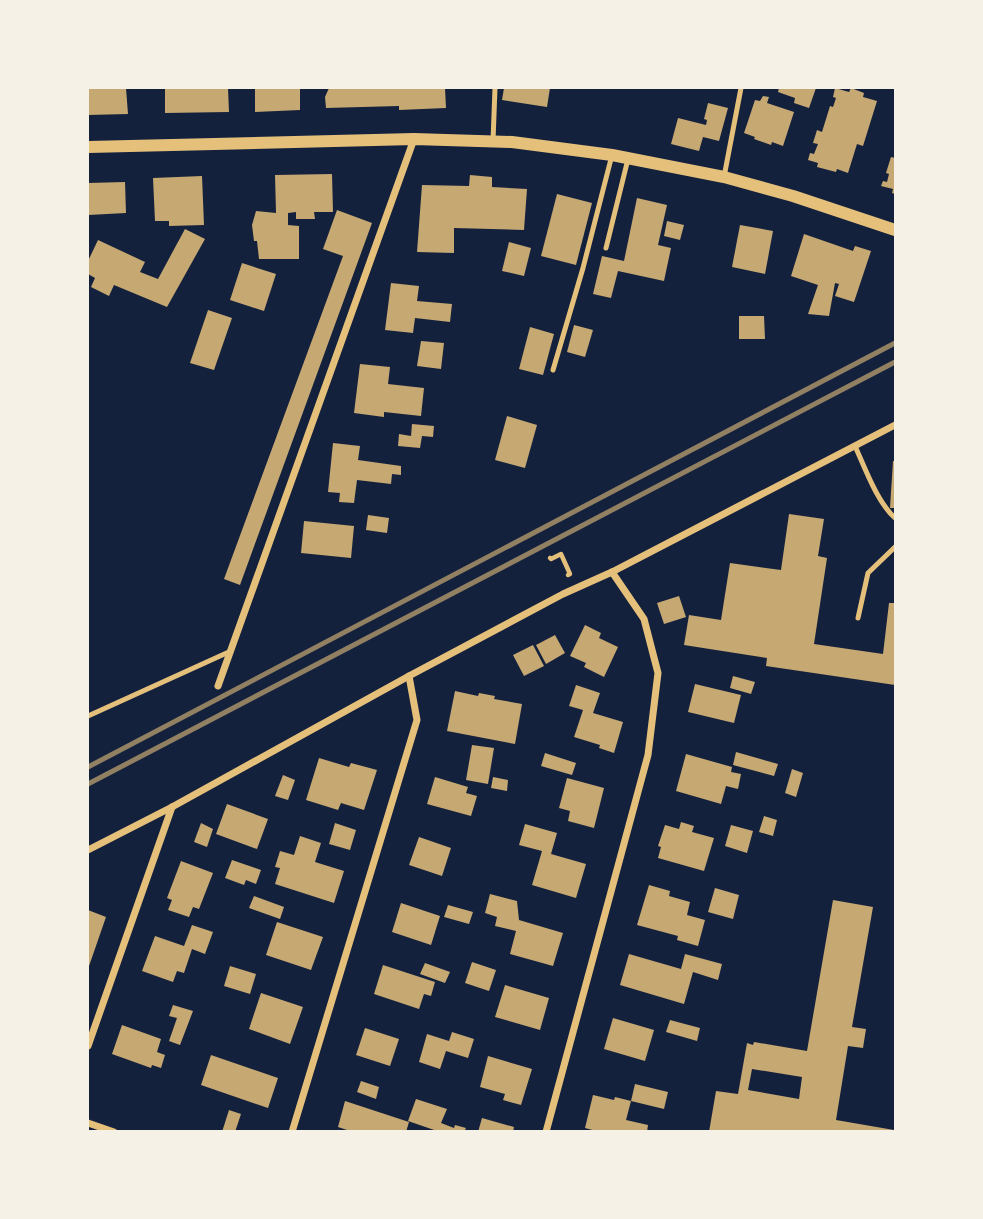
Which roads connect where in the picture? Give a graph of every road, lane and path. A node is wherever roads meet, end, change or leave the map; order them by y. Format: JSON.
{"nodes":[{"id":1,"x":495,"y":88,"type":"edge"},
{"id":2,"x":741,"y":88,"type":"edge"},
{"id":3,"x":414,"y":139,"type":"junction"},
{"id":4,"x":492,"y":141,"type":"junction"},
{"id":5,"x":88,"y":147,"type":"edge"},
{"id":6,"x":612,"y":155,"type":"junction"},
{"id":7,"x":628,"y":158,"type":"junction"},
{"id":8,"x":724,"y":177,"type":"junction"},
{"id":9,"x":895,"y":230,"type":"edge"},
{"id":10,"x":606,"y":248,"type":"dead end"},
{"id":11,"x":552,"y":370,"type":"dead end"},
{"id":12,"x":895,"y":425,"type":"edge"},
{"id":13,"x":855,"y":446,"type":"junction"},
{"id":14,"x":895,"y":518,"type":"edge"},
{"id":15,"x":895,"y":547,"type":"edge"},
{"id":16,"x":550,"y":558,"type":"dead end"},
{"id":17,"x":612,"y":572,"type":"junction"},
{"id":18,"x":563,"y":577,"type":"dead end"},
{"id":19,"x":858,"y":618,"type":"dead end"},
{"id":20,"x":231,"y":651,"type":"junction"},
{"id":21,"x":409,"y":676,"type":"junction"},
{"id":22,"x":218,"y":686,"type":"dead end"},
{"id":23,"x":88,"y":716,"type":"edge"},
{"id":24,"x":172,"y":807,"type":"junction"},
{"id":25,"x":88,"y":850,"type":"edge"},
{"id":26,"x":88,"y":1046,"type":"edge"},
{"id":27,"x":88,"y":1123,"type":"edge"},
{"id":28,"x":114,"y":1132,"type":"edge"},
{"id":29,"x":292,"y":1132,"type":"edge"},
{"id":30,"x":546,"y":1132,"type":"edge"}],
"edges":[{"from":1,"to":4,"type":"lane"},
{"from":2,"to":8,"type":"lane"},
{"from":3,"to":4,"type":"street"},
{"from":3,"to":5,"type":"street"},
{"from":3,"to":20,"type":"street"},
{"from":4,"to":6,"type":"street"},
{"from":6,"to":7,"type":"street"},
{"from":6,"to":11,"type":"lane"},
{"from":7,"to":8,"type":"street"},
{"from":7,"to":10,"type":"lane"},
{"from":8,"to":9,"type":"street"},
{"from":12,"to":13,"type":"street"},
{"from":13,"to":14,"type":"lane"},
{"from":13,"to":17,"type":"street"},
{"from":15,"to":19,"type":"lane"},
{"from":16,"to":18,"type":"path"},
{"from":17,"to":21,"type":"street"},
{"from":17,"to":30,"type":"street"},
{"from":20,"to":22,"type":"street"},
{"from":20,"to":23,"type":"lane"},
{"from":21,"to":24,"type":"street"},
{"from":21,"to":29,"type":"street"},
{"from":24,"to":25,"type":"street"},
{"from":24,"to":26,"type":"street"},
{"from":27,"to":28,"type":"street"}]}
